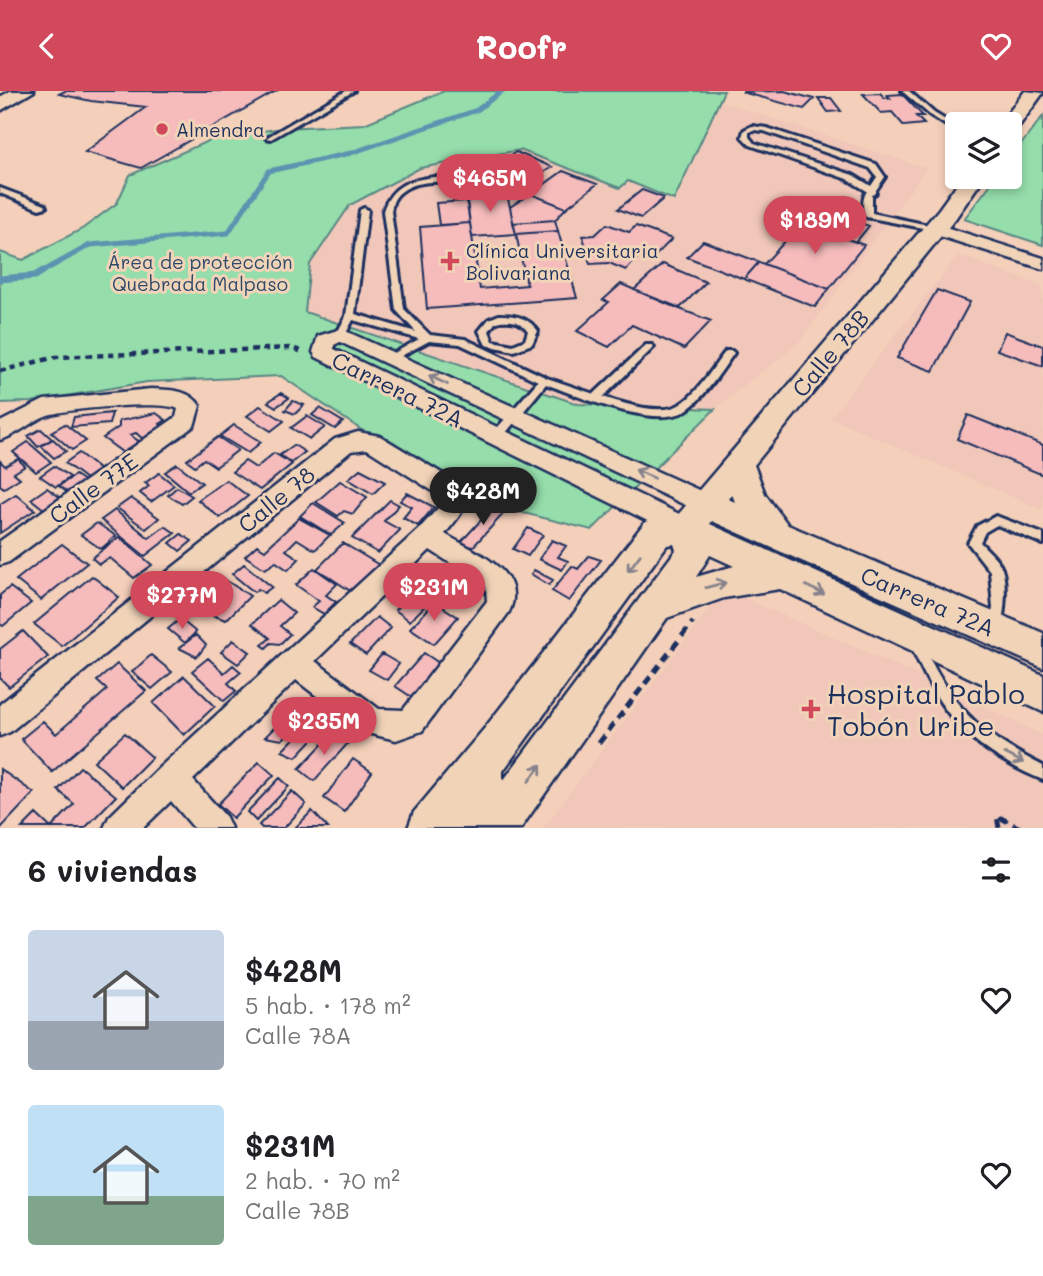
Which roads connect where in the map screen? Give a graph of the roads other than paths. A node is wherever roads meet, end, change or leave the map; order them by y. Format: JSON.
{"nodes":[{"id":1,"x":24,"y":91,"type":"edge"},
{"id":2,"x":905,"y":91,"type":"edge"},
{"id":3,"x":1035,"y":91,"type":"edge"},
{"id":4,"x":351,"y":92,"type":"edge"},
{"id":5,"x":0,"y":105,"type":"edge"},
{"id":6,"x":1020,"y":112,"type":"edge"},
{"id":7,"x":945,"y":122,"type":"edge"},
{"id":8,"x":270,"y":138,"type":"dead end"},
{"id":9,"x":473,"y":184,"type":"dead end"},
{"id":10,"x":964,"y":189,"type":"edge"},
{"id":11,"x":0,"y":190,"type":"edge"},
{"id":12,"x":873,"y":191,"type":"junction"},
{"id":13,"x":42,"y":207,"type":"dead end"},
{"id":14,"x":364,"y":210,"type":"dead end"},
{"id":15,"x":933,"y":228,"type":"junction"},
{"id":16,"x":1043,"y":264,"type":"edge"},
{"id":17,"x":346,"y":325,"type":"junction"},
{"id":18,"x":485,"y":337,"type":"junction"},
{"id":19,"x":427,"y":338,"type":"junction"},
{"id":20,"x":462,"y":341,"type":"junction"},
{"id":21,"x":649,"y":347,"type":"dead end"},
{"id":22,"x":514,"y":348,"type":"junction"},
{"id":23,"x":729,"y":353,"type":"dead end"},
{"id":24,"x":392,"y":358,"type":"junction"},
{"id":25,"x":531,"y":373,"type":"junction"},
{"id":26,"x":544,"y":380,"type":"junction"},
{"id":27,"x":595,"y":399,"type":"junction"},
{"id":28,"x":31,"y":413,"type":"joint"},
{"id":29,"x":513,"y":415,"type":"junction"},
{"id":30,"x":0,"y":432,"type":"edge"},
{"id":31,"x":496,"y":437,"type":"junction"},
{"id":32,"x":738,"y":463,"type":"junction"},
{"id":33,"x":697,"y":516,"type":"junction"},
{"id":34,"x":776,"y":535,"type":"junction"},
{"id":35,"x":428,"y":536,"type":"junction"},
{"id":36,"x":1043,"y":539,"type":"edge"},
{"id":37,"x":0,"y":555,"type":"edge"},
{"id":38,"x":780,"y":574,"type":"junction"},
{"id":39,"x":655,"y":607,"type":"junction"},
{"id":40,"x":995,"y":630,"type":"junction"},
{"id":41,"x":912,"y":633,"type":"junction"},
{"id":42,"x":1043,"y":651,"type":"edge"},
{"id":43,"x":295,"y":663,"type":"junction"},
{"id":44,"x":1043,"y":694,"type":"edge"},
{"id":45,"x":0,"y":722,"type":"edge"},
{"id":46,"x":499,"y":743,"type":"junction"},
{"id":47,"x":1043,"y":773,"type":"edge"},
{"id":48,"x":171,"y":778,"type":"junction"},
{"id":49,"x":120,"y":828,"type":"edge"},
{"id":50,"x":215,"y":828,"type":"edge"},
{"id":51,"x":430,"y":828,"type":"edge"},
{"id":52,"x":470,"y":828,"type":"edge"},
{"id":53,"x":495,"y":828,"type":"edge"}],
"edges":[{"from":1,"to":5,"type":"main road"},
{"from":2,"to":7,"type":"lane"},
{"from":3,"to":6,"type":"main road"},
{"from":4,"to":8,"type":"lane"},
{"from":9,"to":19,"type":"lane"},
{"from":10,"to":15,"type":"main road","name":"Calle 78B"},
{"from":11,"to":13,"type":"lane"},
{"from":12,"to":12,"type":"lane"},
{"from":12,"to":15,"type":"lane"},
{"from":14,"to":17,"type":"lane"},
{"from":15,"to":16,"type":"street"},
{"from":15,"to":32,"type":"main road","name":"Calle 78B"},
{"from":17,"to":19,"type":"lane"},
{"from":17,"to":24,"type":"street","name":"Carrera 72A"},
{"from":17,"to":31,"type":"street","name":"Carrera 72A"},
{"from":18,"to":20,"type":"lane"},
{"from":18,"to":22,"type":"lane"},
{"from":18,"to":22,"type":"lane"},
{"from":19,"to":20,"type":"lane"},
{"from":19,"to":24,"type":"lane"},
{"from":20,"to":25,"type":"lane"},
{"from":21,"to":27,"type":"lane"},
{"from":22,"to":25,"type":"lane"},
{"from":23,"to":27,"type":"lane"},
{"from":29,"to":24,"type":"street","name":"Carrera 72A","one_way":true},
{"from":25,"to":26,"type":"lane"},
{"from":26,"to":27,"type":"lane"},
{"from":26,"to":29,"type":"lane"},
{"from":28,"to":30,"type":"street"},
{"from":28,"to":37,"type":"street","name":"Calle 77E"},
{"from":29,"to":31,"type":"lane"},
{"from":33,"to":29,"type":"street","name":"Carrera 72A","one_way":true},
{"from":31,"to":33,"type":"street","name":"Carrera 72A"},
{"from":32,"to":33,"type":"main road","name":"Calle 78B"},
{"from":32,"to":34,"type":"main road"},
{"from":33,"to":34,"type":"main road","name":"Carrera 72A"},
{"from":33,"to":38,"type":"main road","name":"Carrera 72A"},
{"from":33,"to":39,"type":"main road"},
{"from":33,"to":46,"type":"main road","one_way":true},
{"from":34,"to":40,"type":"main road","name":"Carrera 72A"},
{"from":35,"to":43,"type":"street"},
{"from":35,"to":43,"type":"street"},
{"from":35,"to":45,"type":"street","name":"Calle 78"},
{"from":36,"to":40,"type":"lane"},
{"from":39,"to":38,"type":"main road","one_way":true},
{"from":38,"to":41,"type":"main road","name":"Carrera 72A","one_way":true},
{"from":53,"to":39,"type":"main road","one_way":true},
{"from":40,"to":42,"type":"main road","name":"Carrera 72A"},
{"from":41,"to":44,"type":"main road","name":"Carrera 72A"},
{"from":41,"to":47,"type":"lane","one_way":true},
{"from":43,"to":48,"type":"street"},
{"from":46,"to":51,"type":"main road"},
{"from":46,"to":52,"type":"main road"},
{"from":48,"to":49,"type":"street"},
{"from":48,"to":50,"type":"street"}]}
